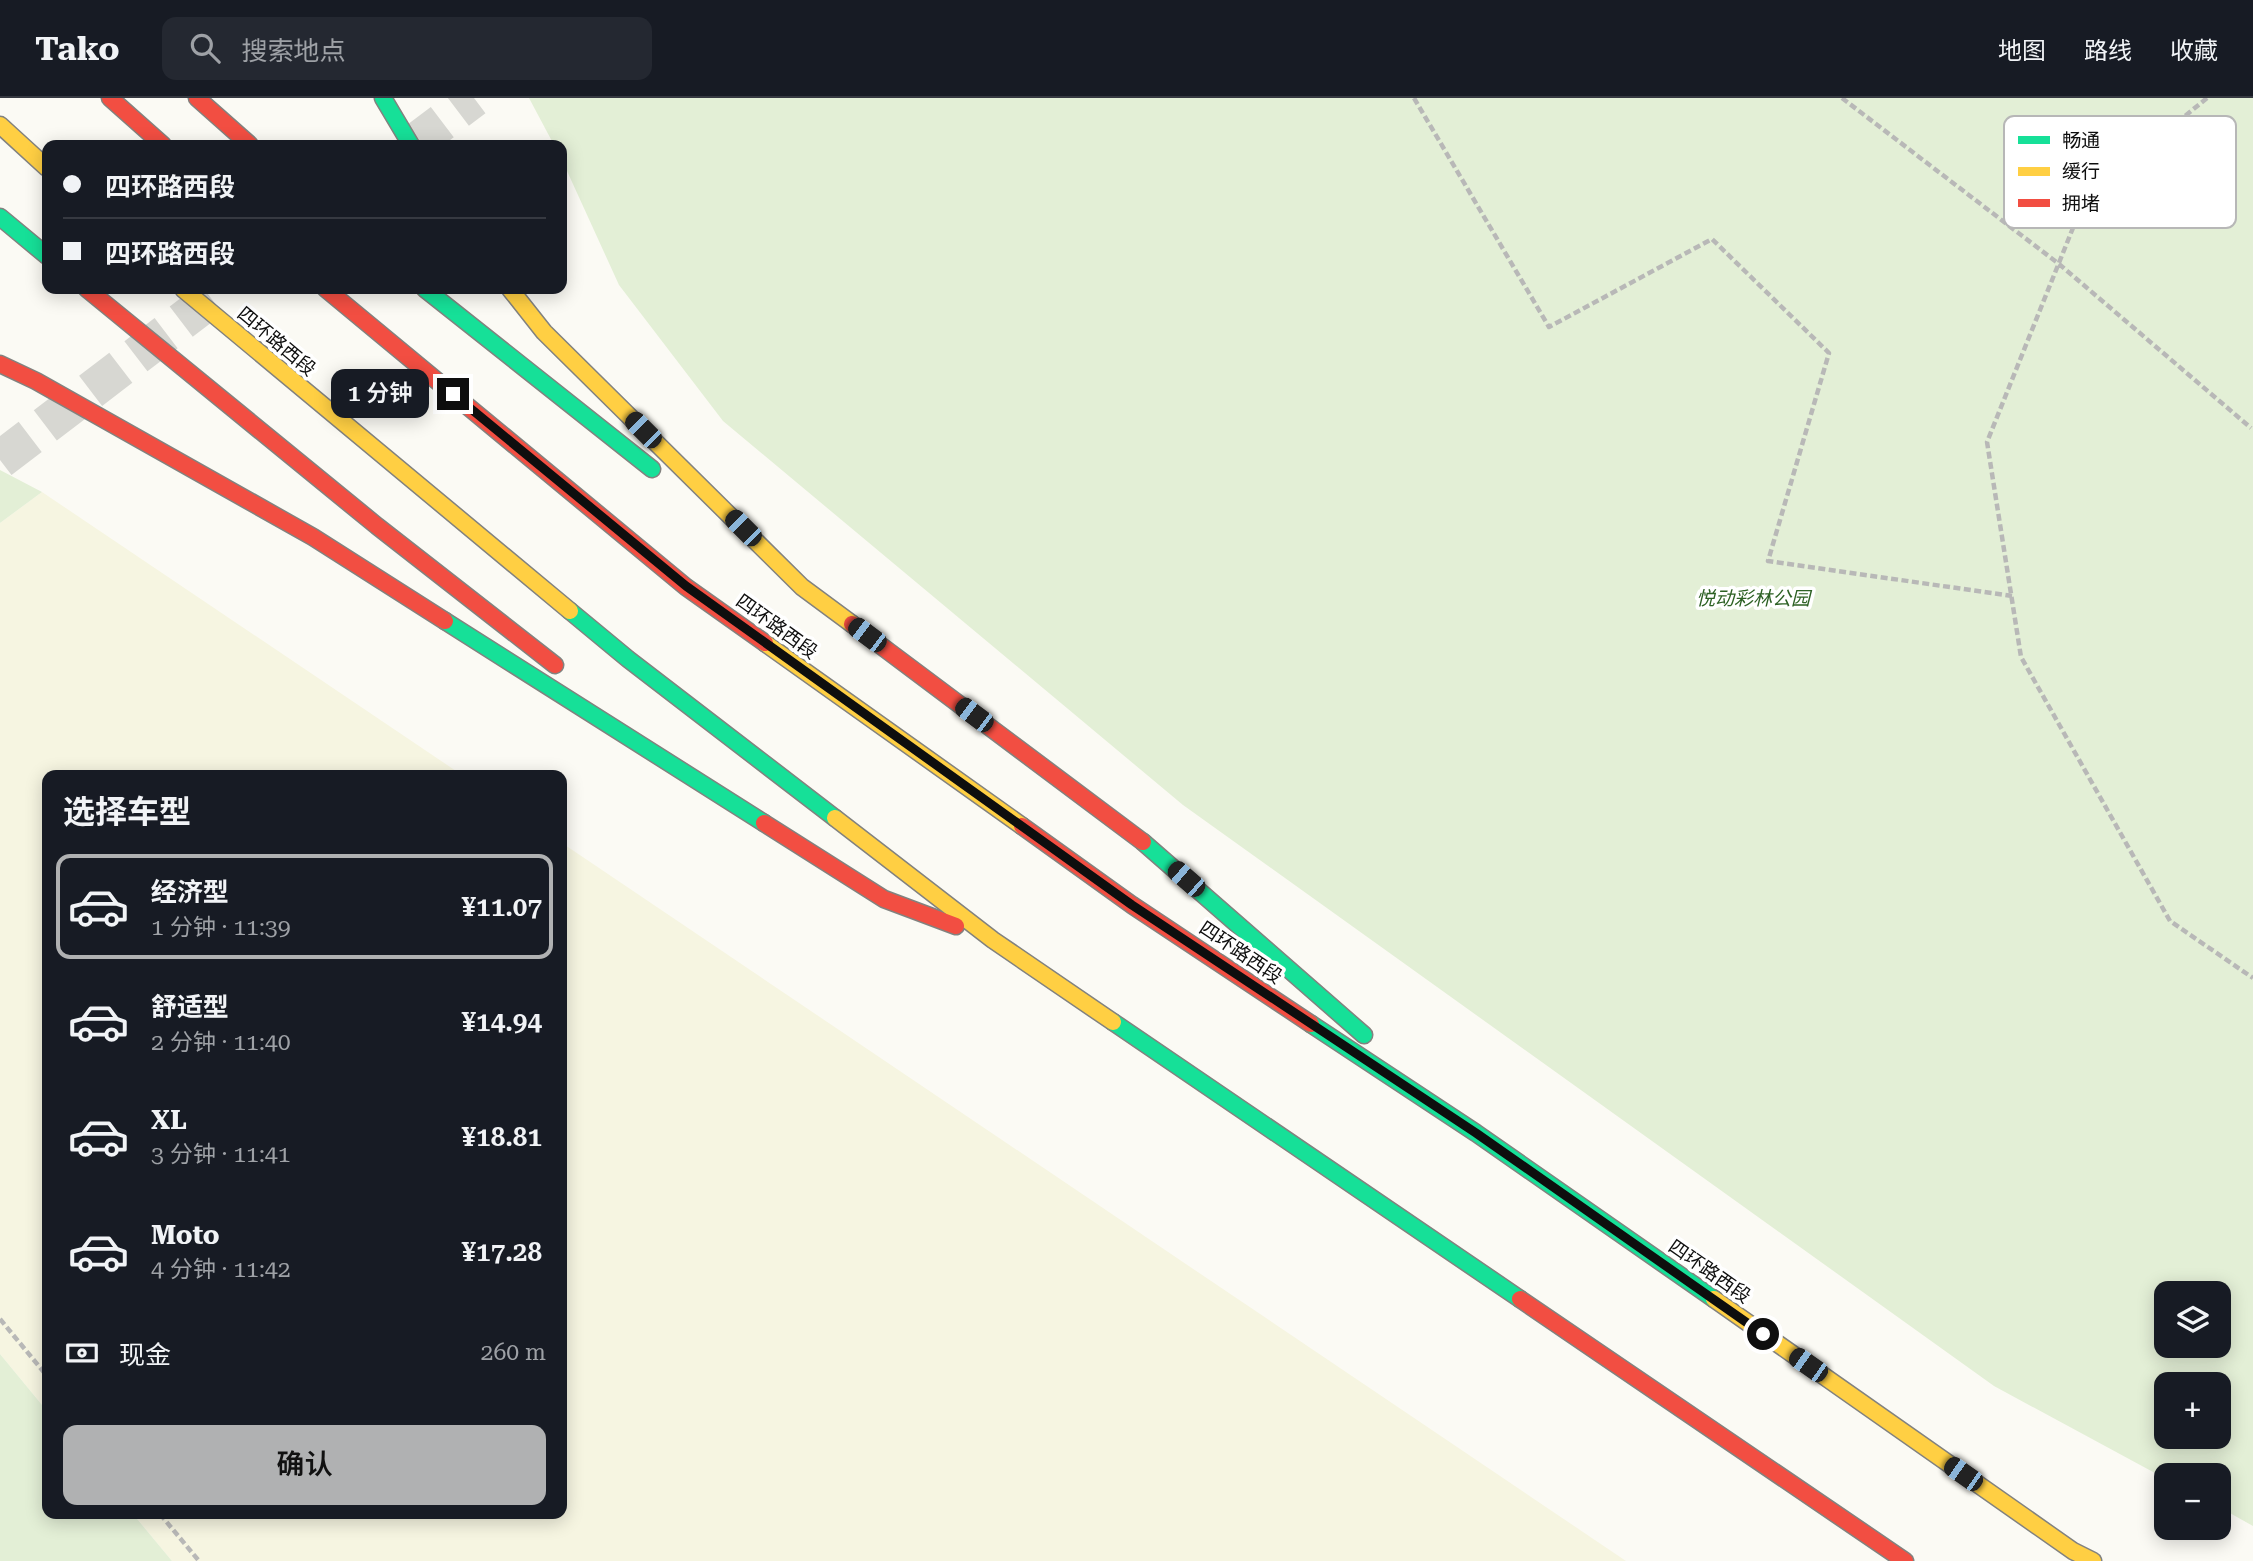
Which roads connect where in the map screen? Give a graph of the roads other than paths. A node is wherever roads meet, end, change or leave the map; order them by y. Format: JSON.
{"nodes":[{"id":1,"x":110,"y":98,"type":"edge"},
{"id":2,"x":197,"y":98,"type":"edge"},
{"id":3,"x":383,"y":98,"type":"edge"},
{"id":4,"x":0,"y":125,"type":"edge"},
{"id":5,"x":157,"y":140,"type":"edge"},
{"id":6,"x":244,"y":140,"type":"edge"},
{"id":7,"x":408,"y":140,"type":"edge"},
{"id":8,"x":42,"y":163,"type":"edge"},
{"id":9,"x":0,"y":217,"type":"edge"},
{"id":10,"x":42,"y":252,"type":"edge"},
{"id":11,"x":93,"y":294,"type":"edge"},
{"id":12,"x":189,"y":294,"type":"edge"},
{"id":13,"x":332,"y":294,"type":"edge"},
{"id":14,"x":431,"y":294,"type":"edge"},
{"id":15,"x":514,"y":294,"type":"edge"},
{"id":16,"x":0,"y":364,"type":"edge"},
{"id":17,"x":662,"y":476,"type":"dead end"},
{"id":18,"x":684,"y":493,"type":"dead end"},
{"id":19,"x":802,"y":587,"type":"junction"},
{"id":20,"x":571,"y":678,"type":"dead end"},
{"id":21,"x":593,"y":695,"type":"dead end"},
{"id":22,"x":733,"y":804,"type":"junction"},
{"id":23,"x":993,"y":940,"type":"junction"},
{"id":24,"x":1476,"y":1133,"type":"junction"},
{"id":25,"x":1905,"y":1561,"type":"edge"},
{"id":26,"x":2093,"y":1561,"type":"edge"}],
"edges":[{"from":1,"to":5,"type":"highway"},
{"from":2,"to":6,"type":"highway"},
{"from":3,"to":7,"type":"highway"},
{"from":4,"to":8,"type":"highway"},
{"from":9,"to":10,"type":"highway"},
{"from":11,"to":20,"type":"highway"},
{"from":12,"to":23,"type":"highway","name":"四环路西段"},
{"from":13,"to":24,"type":"highway","name":"四环路西段"},
{"from":14,"to":17,"type":"highway"},
{"from":15,"to":19,"type":"highway"},
{"from":16,"to":22,"type":"highway"},
{"from":18,"to":19,"type":"highway"},
{"from":19,"to":24,"type":"highway"},
{"from":21,"to":22,"type":"highway"},
{"from":22,"to":23,"type":"highway"},
{"from":23,"to":25,"type":"highway","name":"四环路西段"},
{"from":24,"to":26,"type":"highway","name":"四环路西段"}]}
